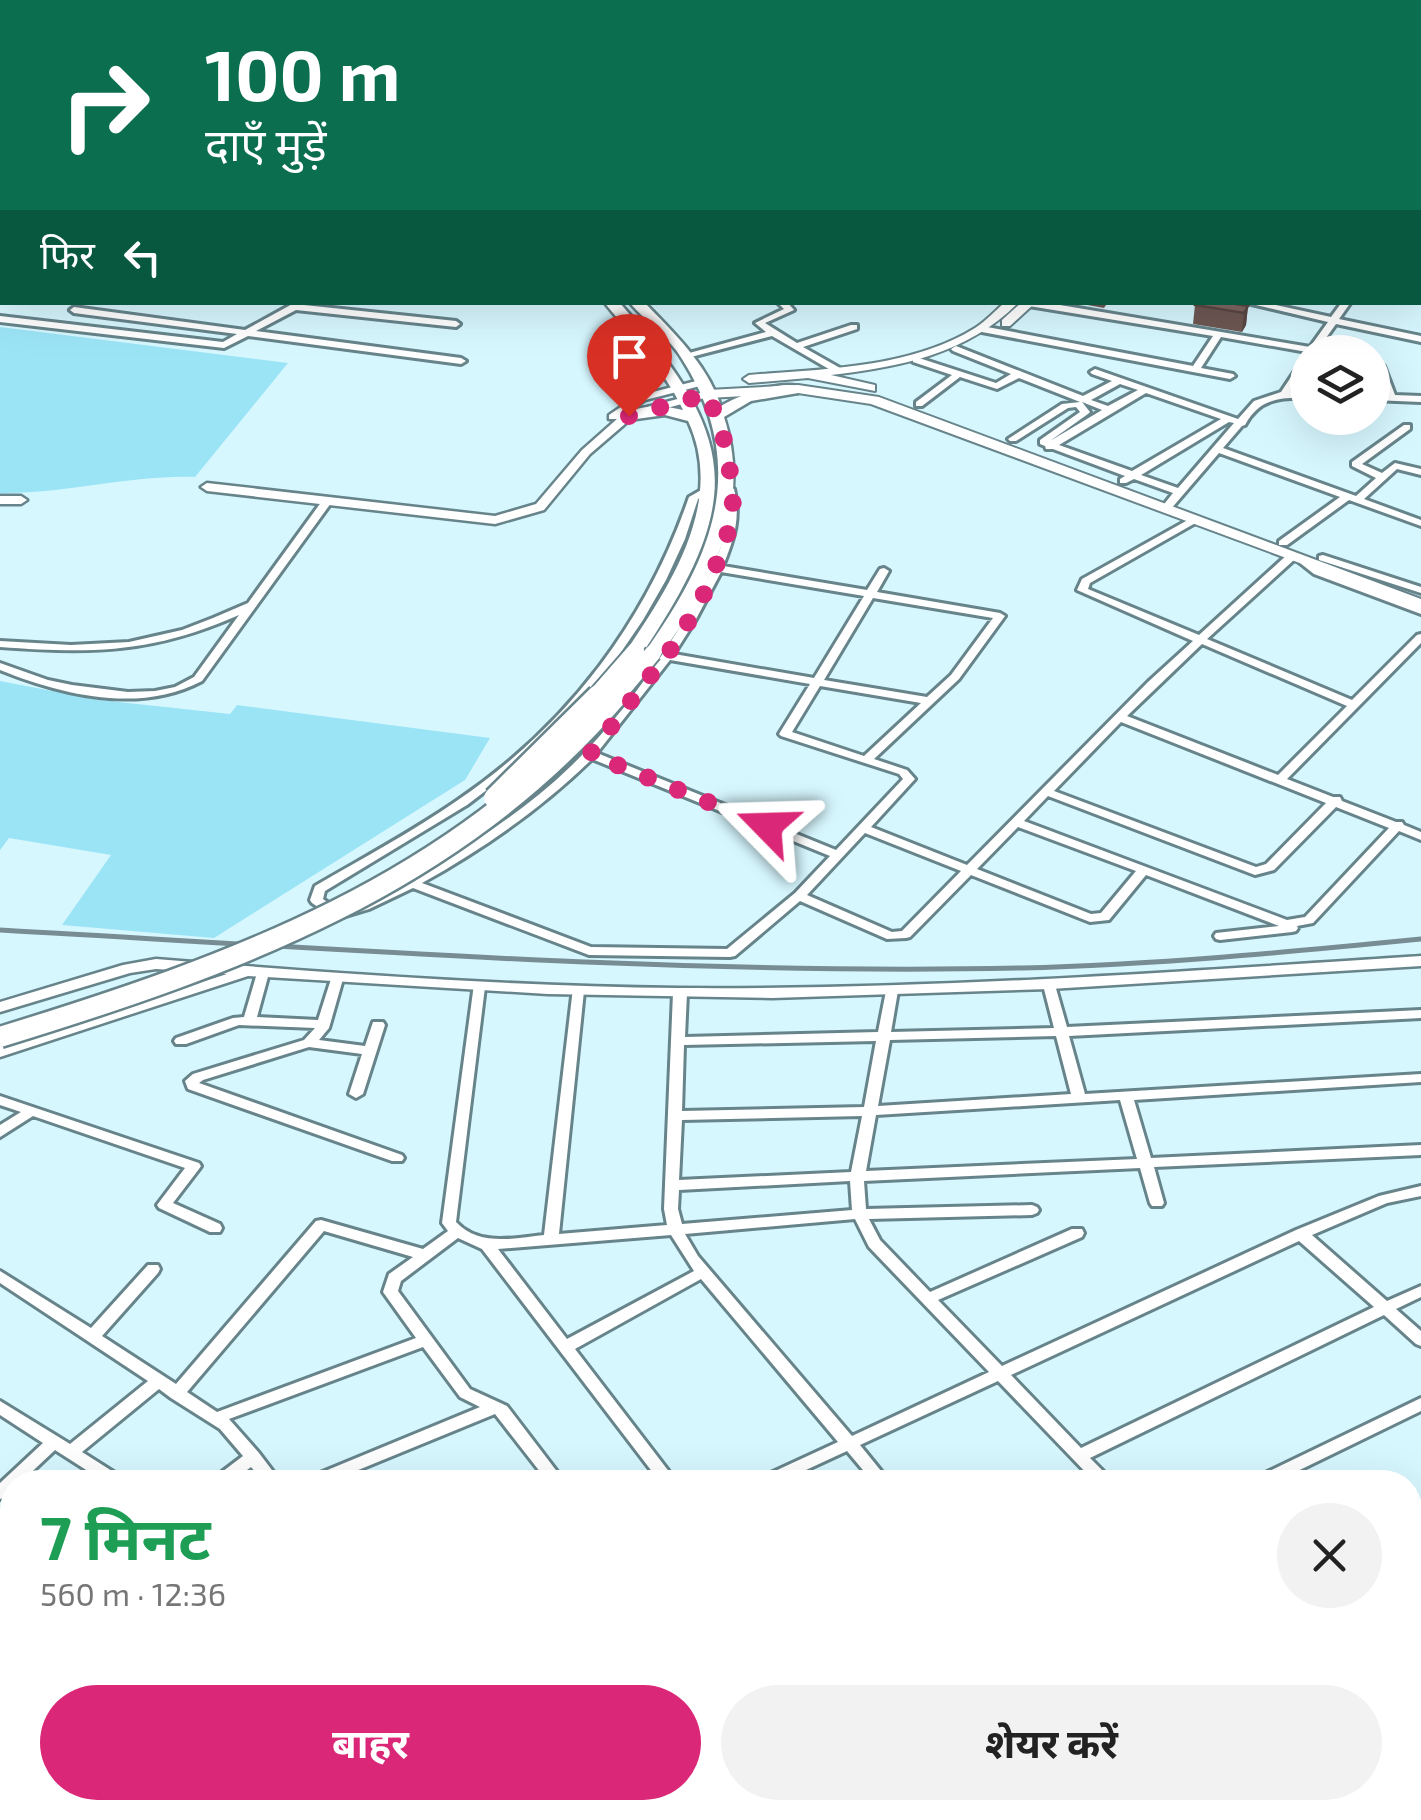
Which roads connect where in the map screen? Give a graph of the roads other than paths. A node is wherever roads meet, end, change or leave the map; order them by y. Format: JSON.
{"nodes":[{"id":1,"x":298,"y":305,"type":"edge"},
{"id":2,"x":308,"y":305,"type":"edge"},
{"id":3,"x":614,"y":305,"type":"edge"},
{"id":4,"x":639,"y":305,"type":"edge"},
{"id":5,"x":784,"y":305,"type":"edge"},
{"id":6,"x":1010,"y":305,"type":"edge"},
{"id":7,"x":1026,"y":305,"type":"edge"},
{"id":8,"x":1041,"y":305,"type":"edge"},
{"id":9,"x":1260,"y":305,"type":"edge"},
{"id":10,"x":1345,"y":305,"type":"edge"},
{"id":11,"x":74,"y":310,"type":"dead end"},
{"id":12,"x":0,"y":319,"type":"edge"},
{"id":13,"x":1334,"y":321,"type":"junction"},
{"id":14,"x":456,"y":324,"type":"dead end"},
{"id":15,"x":854,"y":327,"type":"dead end"},
{"id":16,"x":989,"y":330,"type":"junction"},
{"id":17,"x":774,"y":333,"type":"junction"},
{"id":18,"x":248,"y":334,"type":"junction"},
{"id":19,"x":1218,"y":334,"type":"junction"},
{"id":20,"x":1324,"y":335,"type":"edge"},
{"id":21,"x":1421,"y":339,"type":"edge"},
{"id":22,"x":796,"y":346,"type":"junction"},
{"id":23,"x":956,"y":350,"type":"junction"},
{"id":24,"x":1290,"y":350,"type":"edge"},
{"id":25,"x":687,"y":355,"type":"junction"},
{"id":26,"x":916,"y":360,"type":"junction"},
{"id":27,"x":461,"y":361,"type":"dead end"},
{"id":28,"x":1196,"y":369,"type":"junction"},
{"id":29,"x":838,"y":370,"type":"junction"},
{"id":30,"x":1096,"y":372,"type":"dead end"},
{"id":31,"x":960,"y":374,"type":"junction"},
{"id":32,"x":1019,"y":374,"type":"junction"},
{"id":33,"x":812,"y":375,"type":"junction"},
{"id":34,"x":1230,"y":376,"type":"dead end"},
{"id":35,"x":1120,"y":380,"type":"junction"},
{"id":36,"x":849,"y":382,"type":"junction"},
{"id":37,"x":1290,"y":385,"type":"edge"},
{"id":38,"x":706,"y":388,"type":"junction"},
{"id":39,"x":798,"y":389,"type":"junction"},
{"id":40,"x":1146,"y":389,"type":"junction"},
{"id":41,"x":830,"y":391,"type":"junction"},
{"id":42,"x":681,"y":393,"type":"junction"},
{"id":43,"x":1284,"y":394,"type":"junction"},
{"id":44,"x":1290,"y":394,"type":"edge"},
{"id":45,"x":1391,"y":398,"type":"edge"},
{"id":46,"x":1421,"y":399,"type":"edge"},
{"id":47,"x":1084,"y":400,"type":"junction"},
{"id":48,"x":919,"y":404,"type":"junction"},
{"id":49,"x":1109,"y":410,"type":"junction"},
{"id":50,"x":717,"y":415,"type":"junction"},
{"id":51,"x":629,"y":416,"type":"junction"},
{"id":52,"x":1228,"y":418,"type":"junction"},
{"id":53,"x":697,"y":419,"type":"junction"},
{"id":54,"x":1242,"y":423,"type":"junction"},
{"id":55,"x":613,"y":426,"type":"junction"},
{"id":56,"x":1407,"y":427,"type":"dead end"},
{"id":57,"x":1013,"y":440,"type":"junction"},
{"id":58,"x":1048,"y":448,"type":"junction"},
{"id":59,"x":1220,"y":450,"type":"junction"},
{"id":60,"x":1421,"y":472,"type":"edge"},
{"id":61,"x":1383,"y":477,"type":"junction"},
{"id":62,"x":1128,"y":478,"type":"junction"},
{"id":63,"x":207,"y":487,"type":"dead end"},
{"id":64,"x":710,"y":488,"type":"junction"},
{"id":65,"x":729,"y":489,"type":"junction"},
{"id":66,"x":1352,"y":499,"type":"junction"},
{"id":67,"x":0,"y":500,"type":"edge"},
{"id":68,"x":22,"y":500,"type":"dead end"},
{"id":69,"x":1172,"y":500,"type":"junction"},
{"id":70,"x":326,"y":503,"type":"junction"},
{"id":71,"x":1195,"y":519,"type":"junction"},
{"id":72,"x":1421,"y":523,"type":"edge"},
{"id":73,"x":1292,"y":553,"type":"junction"},
{"id":74,"x":716,"y":568,"type":"junction"},
{"id":75,"x":884,"y":571,"type":"dead end"},
{"id":76,"x":1421,"y":593,"type":"edge"},
{"id":77,"x":872,"y":594,"type":"junction"},
{"id":78,"x":254,"y":604,"type":"junction"},
{"id":79,"x":1421,"y":608,"type":"edge"},
{"id":80,"x":1421,"y":636,"type":"edge"},
{"id":81,"x":1202,"y":640,"type":"junction"},
{"id":82,"x":0,"y":644,"type":"edge"},
{"id":83,"x":652,"y":653,"type":"junction"},
{"id":84,"x":0,"y":666,"type":"edge"},
{"id":85,"x":821,"y":681,"type":"junction"},
{"id":86,"x":928,"y":701,"type":"junction"},
{"id":87,"x":1354,"y":705,"type":"junction"},
{"id":88,"x":1119,"y":717,"type":"junction"},
{"id":89,"x":590,"y":754,"type":"junction"},
{"id":90,"x":865,"y":761,"type":"junction"},
{"id":91,"x":1282,"y":778,"type":"junction"},
{"id":92,"x":1046,"y":792,"type":"junction"},
{"id":93,"x":1336,"y":800,"type":"junction"},
{"id":94,"x":1017,"y":822,"type":"junction"},
{"id":95,"x":1398,"y":825,"type":"junction"},
{"id":96,"x":426,"y":828,"type":"junction"},
{"id":97,"x":863,"y":828,"type":"junction"},
{"id":98,"x":1421,"y":836,"type":"edge"},
{"id":99,"x":467,"y":847,"type":"junction"},
{"id":100,"x":838,"y":854,"type":"junction"},
{"id":101,"x":968,"y":870,"type":"junction"},
{"id":102,"x":1144,"y":871,"type":"junction"},
{"id":103,"x":412,"y":883,"type":"junction"},
{"id":104,"x":799,"y":896,"type":"junction"},
{"id":105,"x":1301,"y":923,"type":"junction"},
{"id":106,"x":1220,"y":936,"type":"dead end"},
{"id":107,"x":1421,"y":962,"type":"edge"},
{"id":108,"x":256,"y":972,"type":"junction"},
{"id":109,"x":338,"y":978,"type":"junction"},
{"id":110,"x":1049,"y":985,"type":"junction"},
{"id":111,"x":479,"y":987,"type":"junction"},
{"id":112,"x":578,"y":991,"type":"junction"},
{"id":113,"x":892,"y":991,"type":"junction"},
{"id":114,"x":680,"y":993,"type":"junction"},
{"id":115,"x":0,"y":1006,"type":"edge"},
{"id":116,"x":1421,"y":1014,"type":"edge"},
{"id":117,"x":249,"y":1021,"type":"junction"},
{"id":118,"x":323,"y":1024,"type":"junction"},
{"id":119,"x":378,"y":1024,"type":"dead end"},
{"id":120,"x":0,"y":1025,"type":"edge"},
{"id":121,"x":1060,"y":1032,"type":"junction"},
{"id":122,"x":0,"y":1037,"type":"edge"},
{"id":123,"x":884,"y":1039,"type":"junction"},
{"id":124,"x":182,"y":1042,"type":"dead end"},
{"id":125,"x":680,"y":1042,"type":"junction"},
{"id":126,"x":309,"y":1043,"type":"junction"},
{"id":127,"x":370,"y":1051,"type":"junction"},
{"id":128,"x":0,"y":1052,"type":"edge"},
{"id":129,"x":1421,"y":1078,"type":"edge"},
{"id":130,"x":356,"y":1094,"type":"dead end"},
{"id":131,"x":1126,"y":1096,"type":"junction"},
{"id":132,"x":1078,"y":1098,"type":"junction"},
{"id":133,"x":0,"y":1100,"type":"edge"},
{"id":134,"x":870,"y":1111,"type":"junction"},
{"id":135,"x":30,"y":1112,"type":"junction"},
{"id":136,"x":674,"y":1116,"type":"junction"},
{"id":137,"x":0,"y":1132,"type":"edge"},
{"id":138,"x":1421,"y":1150,"type":"edge"},
{"id":139,"x":396,"y":1158,"type":"dead end"},
{"id":140,"x":1146,"y":1164,"type":"junction"},
{"id":141,"x":857,"y":1180,"type":"junction"},
{"id":142,"x":672,"y":1185,"type":"junction"},
{"id":143,"x":1421,"y":1192,"type":"edge"},
{"id":144,"x":1158,"y":1203,"type":"dead end"},
{"id":145,"x":1032,"y":1210,"type":"dead end"},
{"id":146,"x":859,"y":1214,"type":"junction"},
{"id":147,"x":215,"y":1228,"type":"dead end"},
{"id":148,"x":676,"y":1231,"type":"junction"},
{"id":149,"x":457,"y":1232,"type":"junction"},
{"id":150,"x":1077,"y":1233,"type":"dead end"},
{"id":151,"x":1301,"y":1234,"type":"junction"},
{"id":152,"x":551,"y":1240,"type":"junction"},
{"id":153,"x":487,"y":1245,"type":"junction"},
{"id":154,"x":422,"y":1254,"type":"junction"},
{"id":155,"x":153,"y":1269,"type":"dead end"},
{"id":156,"x":702,"y":1272,"type":"junction"},
{"id":157,"x":0,"y":1276,"type":"edge"},
{"id":158,"x":1421,"y":1291,"type":"edge"},
{"id":159,"x":927,"y":1298,"type":"junction"},
{"id":160,"x":1385,"y":1308,"type":"junction"},
{"id":161,"x":92,"y":1338,"type":"junction"},
{"id":162,"x":427,"y":1340,"type":"junction"},
{"id":163,"x":1421,"y":1340,"type":"edge"},
{"id":164,"x":566,"y":1346,"type":"junction"},
{"id":165,"x":1000,"y":1376,"type":"junction"},
{"id":166,"x":158,"y":1381,"type":"junction"},
{"id":167,"x":176,"y":1394,"type":"junction"},
{"id":168,"x":1421,"y":1404,"type":"edge"},
{"id":169,"x":496,"y":1407,"type":"junction"},
{"id":170,"x":0,"y":1408,"type":"edge"},
{"id":171,"x":214,"y":1419,"type":"junction"},
{"id":172,"x":54,"y":1442,"type":"junction"},
{"id":173,"x":849,"y":1446,"type":"junction"},
{"id":174,"x":70,"y":1453,"type":"junction"},
{"id":175,"x":1079,"y":1456,"type":"junction"},
{"id":176,"x":253,"y":1457,"type":"junction"},
{"id":177,"x":24,"y":1470,"type":"edge"},
{"id":178,"x":98,"y":1470,"type":"edge"},
{"id":179,"x":236,"y":1470,"type":"edge"},
{"id":180,"x":263,"y":1470,"type":"edge"},
{"id":181,"x":343,"y":1470,"type":"edge"},
{"id":182,"x":543,"y":1470,"type":"edge"},
{"id":183,"x":659,"y":1470,"type":"edge"},
{"id":184,"x":794,"y":1470,"type":"edge"},
{"id":185,"x":871,"y":1470,"type":"edge"},
{"id":186,"x":1092,"y":1470,"type":"edge"},
{"id":187,"x":1292,"y":1470,"type":"edge"},
{"id":188,"x":421,"y":1820,"type":"edge"},
{"id":189,"x":433,"y":1820,"type":"edge"}],
"edges":[{"from":1,"to":18,"type":"street"},
{"from":2,"to":14,"type":"street"},
{"from":3,"to":42,"type":"main road"},
{"from":4,"to":25,"type":"main road"},
{"from":5,"to":17,"type":"street"},
{"from":6,"to":16,"type":"main road"},
{"from":7,"to":16,"type":"main road"},
{"from":8,"to":19,"type":"street"},
{"from":9,"to":13,"type":"street"},
{"from":10,"to":13,"type":"street"},
{"from":11,"to":18,"type":"street"},
{"from":12,"to":18,"type":"street"},
{"from":13,"to":20,"type":"street"},
{"from":13,"to":21,"type":"street"},
{"from":15,"to":22,"type":"street"},
{"from":16,"to":23,"type":"main road"},
{"from":16,"to":28,"type":"street"},
{"from":16,"to":29,"type":"main road"},
{"from":17,"to":22,"type":"street"},
{"from":17,"to":25,"type":"street"},
{"from":18,"to":27,"type":"street"},
{"from":19,"to":24,"type":"street"},
{"from":19,"to":28,"type":"street"},
{"from":22,"to":29,"type":"street"},
{"from":23,"to":26,"type":"main road"},
{"from":23,"to":32,"type":"street"},
{"from":25,"to":38,"type":"main road"},
{"from":26,"to":31,"type":"street"},
{"from":26,"to":36,"type":"main road"},
{"from":28,"to":34,"type":"street"},
{"from":29,"to":33,"type":"main road"},
{"from":30,"to":35,"type":"street"},
{"from":31,"to":32,"type":"street"},
{"from":31,"to":48,"type":"street"},
{"from":32,"to":47,"type":"street"},
{"from":33,"to":36,"type":"main road"},
{"from":33,"to":38,"type":"main road"},
{"from":35,"to":40,"type":"street"},
{"from":35,"to":47,"type":"street"},
{"from":36,"to":41,"type":"main road"},
{"from":36,"to":48,"type":"main road"},
{"from":37,"to":43,"type":"street"},
{"from":38,"to":39,"type":"main road"},
{"from":38,"to":42,"type":"street"},
{"from":38,"to":50,"type":"main road"},
{"from":39,"to":41,"type":"main road"},
{"from":39,"to":50,"type":"main road"},
{"from":40,"to":49,"type":"street"},
{"from":40,"to":52,"type":"street"},
{"from":41,"to":69,"type":"main road"},
{"from":42,"to":51,"type":"street"},
{"from":42,"to":53,"type":"main road"},
{"from":42,"to":55,"type":"street"},
{"from":43,"to":44,"type":"street"},
{"from":43,"to":54,"type":"street"},
{"from":45,"to":46,"type":"street"},
{"from":47,"to":49,"type":"street"},
{"from":48,"to":57,"type":"main road"},
{"from":49,"to":58,"type":"street"},
{"from":50,"to":65,"type":"main road"},
{"from":51,"to":53,"type":"main road"},
{"from":51,"to":55,"type":"street"},
{"from":52,"to":54,"type":"street"},
{"from":52,"to":62,"type":"street"},
{"from":53,"to":64,"type":"main road"},
{"from":54,"to":59,"type":"street"},
{"from":55,"to":70,"type":"street"},
{"from":56,"to":61,"type":"street"},
{"from":57,"to":58,"type":"main road"},
{"from":57,"to":58,"type":"street"},
{"from":58,"to":62,"type":"main road"},
{"from":59,"to":66,"type":"street"},
{"from":59,"to":69,"type":"street"},
{"from":60,"to":61,"type":"street"},
{"from":61,"to":66,"type":"street"},
{"from":62,"to":69,"type":"main road"},
{"from":63,"to":70,"type":"street"},
{"from":64,"to":83,"type":"main road"},
{"from":64,"to":96,"type":"street"},
{"from":65,"to":74,"type":"street"},
{"from":65,"to":83,"type":"main road"},
{"from":66,"to":72,"type":"street"},
{"from":66,"to":73,"type":"street"},
{"from":67,"to":68,"type":"street"},
{"from":69,"to":71,"type":"main road"},
{"from":69,"to":73,"type":"main road"},
{"from":70,"to":78,"type":"street"},
{"from":71,"to":73,"type":"main road"},
{"from":71,"to":81,"type":"street"},
{"from":73,"to":76,"type":"main road"},
{"from":73,"to":79,"type":"main road"},
{"from":73,"to":81,"type":"street"},
{"from":74,"to":77,"type":"street"},
{"from":74,"to":83,"type":"street"},
{"from":75,"to":77,"type":"street"},
{"from":77,"to":85,"type":"street"},
{"from":77,"to":86,"type":"street"},
{"from":78,"to":82,"type":"street"},
{"from":78,"to":84,"type":"street"},
{"from":80,"to":87,"type":"street"},
{"from":81,"to":87,"type":"street"},
{"from":81,"to":88,"type":"street"},
{"from":83,"to":85,"type":"street"},
{"from":83,"to":89,"type":"street"},
{"from":83,"to":120,"type":"main road","bridge":true},
{"from":83,"to":122,"type":"main road","bridge":true},
{"from":85,"to":86,"type":"street"},
{"from":85,"to":90,"type":"street"},
{"from":86,"to":90,"type":"street"},
{"from":87,"to":91,"type":"street"},
{"from":88,"to":91,"type":"street"},
{"from":88,"to":92,"type":"street"},
{"from":89,"to":99,"type":"street"},
{"from":89,"to":100,"type":"street"},
{"from":90,"to":97,"type":"street"},
{"from":91,"to":93,"type":"street"},
{"from":92,"to":93,"type":"street"},
{"from":92,"to":94,"type":"street"},
{"from":93,"to":95,"type":"street"},
{"from":94,"to":101,"type":"street"},
{"from":94,"to":102,"type":"street"},
{"from":95,"to":98,"type":"street"},
{"from":95,"to":105,"type":"street"},
{"from":96,"to":99,"type":"street"},
{"from":96,"to":103,"type":"street"},
{"from":97,"to":100,"type":"street"},
{"from":97,"to":101,"type":"street"},
{"from":99,"to":103,"type":"street"},
{"from":100,"to":104,"type":"street"},
{"from":101,"to":102,"type":"street"},
{"from":101,"to":104,"type":"street"},
{"from":102,"to":105,"type":"street"},
{"from":103,"to":104,"type":"street"},
{"from":105,"to":106,"type":"street"},
{"from":107,"to":110,"type":"street"},
{"from":108,"to":109,"type":"street"},
{"from":108,"to":115,"type":"street"},
{"from":108,"to":117,"type":"street"},
{"from":108,"to":128,"type":"street"},
{"from":109,"to":111,"type":"street"},
{"from":109,"to":118,"type":"street"},
{"from":110,"to":113,"type":"street"},
{"from":110,"to":121,"type":"street"},
{"from":111,"to":112,"type":"street"},
{"from":111,"to":149,"type":"street"},
{"from":112,"to":114,"type":"street"},
{"from":112,"to":152,"type":"street"},
{"from":113,"to":114,"type":"street"},
{"from":113,"to":123,"type":"street"},
{"from":114,"to":125,"type":"street"},
{"from":116,"to":121,"type":"street"},
{"from":117,"to":118,"type":"street"},
{"from":117,"to":124,"type":"street"},
{"from":118,"to":126,"type":"street"},
{"from":119,"to":127,"type":"street"},
{"from":121,"to":123,"type":"street"},
{"from":121,"to":132,"type":"street"},
{"from":123,"to":125,"type":"street"},
{"from":123,"to":134,"type":"street"},
{"from":125,"to":136,"type":"street"},
{"from":126,"to":127,"type":"street"},
{"from":126,"to":139,"type":"street"},
{"from":127,"to":130,"type":"street"},
{"from":129,"to":131,"type":"street"},
{"from":131,"to":132,"type":"street"},
{"from":131,"to":140,"type":"street"},
{"from":132,"to":134,"type":"street"},
{"from":133,"to":135,"type":"street"},
{"from":134,"to":136,"type":"street"},
{"from":134,"to":141,"type":"street"},
{"from":135,"to":137,"type":"street"},
{"from":135,"to":147,"type":"street"},
{"from":136,"to":142,"type":"street"},
{"from":138,"to":140,"type":"street"},
{"from":140,"to":141,"type":"street"},
{"from":140,"to":144,"type":"street"},
{"from":141,"to":142,"type":"street"},
{"from":141,"to":146,"type":"street"},
{"from":142,"to":148,"type":"street"},
{"from":143,"to":151,"type":"street"},
{"from":145,"to":146,"type":"street"},
{"from":146,"to":148,"type":"street"},
{"from":146,"to":159,"type":"street"},
{"from":148,"to":152,"type":"street"},
{"from":148,"to":156,"type":"street"},
{"from":149,"to":153,"type":"street"},
{"from":149,"to":154,"type":"street"},
{"from":150,"to":159,"type":"street"},
{"from":151,"to":160,"type":"street"},
{"from":151,"to":165,"type":"street"},
{"from":152,"to":153,"type":"street"},
{"from":153,"to":164,"type":"street"},
{"from":154,"to":162,"type":"street"},
{"from":154,"to":167,"type":"street"},
{"from":155,"to":161,"type":"street"},
{"from":156,"to":164,"type":"street"},
{"from":156,"to":173,"type":"street"},
{"from":157,"to":161,"type":"street"},
{"from":158,"to":160,"type":"street"},
{"from":159,"to":165,"type":"street"},
{"from":160,"to":163,"type":"street"},
{"from":160,"to":175,"type":"street"},
{"from":161,"to":166,"type":"street"},
{"from":162,"to":169,"type":"street"},
{"from":162,"to":171,"type":"street"},
{"from":164,"to":183,"type":"street"},
{"from":165,"to":173,"type":"street"},
{"from":165,"to":175,"type":"street"},
{"from":166,"to":167,"type":"street"},
{"from":166,"to":174,"type":"street"},
{"from":167,"to":171,"type":"street"},
{"from":168,"to":187,"type":"street"},
{"from":169,"to":181,"type":"street"},
{"from":169,"to":182,"type":"street"},
{"from":170,"to":172,"type":"street"},
{"from":171,"to":176,"type":"street"},
{"from":172,"to":174,"type":"street"},
{"from":172,"to":177,"type":"street"},
{"from":173,"to":184,"type":"street"},
{"from":173,"to":185,"type":"street"},
{"from":174,"to":178,"type":"street"},
{"from":175,"to":186,"type":"street"},
{"from":176,"to":179,"type":"street"},
{"from":176,"to":180,"type":"street"},
{"from":188,"to":189,"type":"street"}]}
